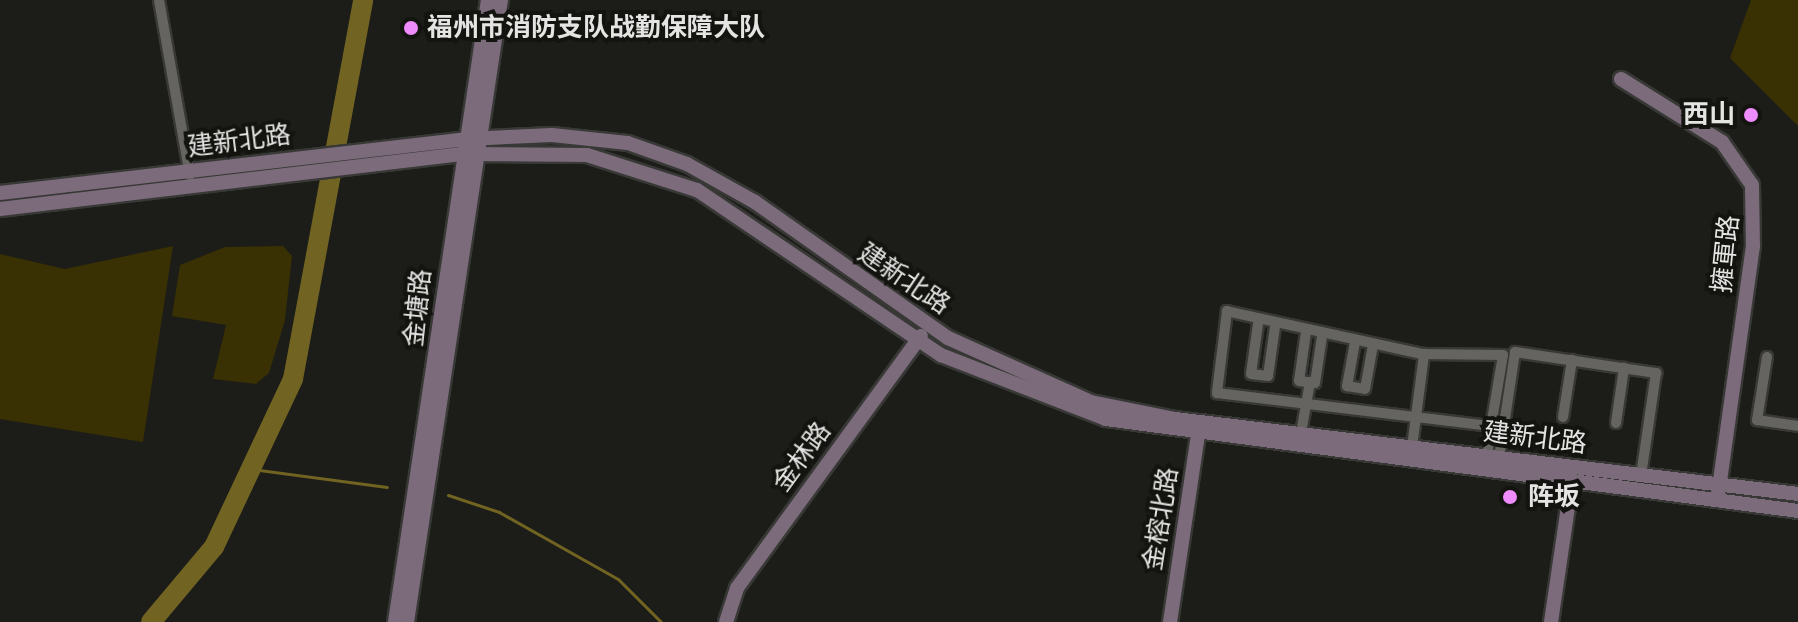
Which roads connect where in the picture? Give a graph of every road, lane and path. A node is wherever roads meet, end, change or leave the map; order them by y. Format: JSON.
{"nodes":[{"id":1,"x":159,"y":0,"type":"edge"},
{"id":2,"x":488,"y":0,"type":"edge"},
{"id":3,"x":501,"y":0,"type":"edge"},
{"id":4,"x":1621,"y":79,"type":"dead end"},
{"id":5,"x":473,"y":146,"type":"junction"},
{"id":6,"x":190,"y":177,"type":"junction"},
{"id":7,"x":0,"y":193,"type":"edge"},
{"id":8,"x":0,"y":209,"type":"edge"},
{"id":9,"x":1258,"y":324,"type":"junction"},
{"id":10,"x":928,"y":326,"type":"junction"},
{"id":11,"x":1275,"y":327,"type":"junction"},
{"id":12,"x":1306,"y":332,"type":"junction"},
{"id":13,"x":1322,"y":336,"type":"junction"},
{"id":14,"x":917,"y":341,"type":"junction"},
{"id":15,"x":1355,"y":342,"type":"junction"},
{"id":16,"x":1373,"y":345,"type":"junction"},
{"id":17,"x":1424,"y":354,"type":"junction"},
{"id":18,"x":1767,"y":357,"type":"dead end"},
{"id":19,"x":1572,"y":360,"type":"junction"},
{"id":20,"x":1624,"y":368,"type":"junction"},
{"id":21,"x":1310,"y":382,"type":"junction"},
{"id":22,"x":1307,"y":403,"type":"junction"},
{"id":23,"x":1416,"y":417,"type":"junction"},
{"id":24,"x":1563,"y":417,"type":"dead end"},
{"id":25,"x":1616,"y":423,"type":"dead end"},
{"id":26,"x":1491,"y":426,"type":"junction"},
{"id":27,"x":1798,"y":426,"type":"edge"},
{"id":28,"x":1199,"y":428,"type":"junction"},
{"id":29,"x":1301,"y":433,"type":"junction"},
{"id":30,"x":1412,"y":447,"type":"junction"},
{"id":31,"x":1493,"y":457,"type":"junction"},
{"id":32,"x":1641,"y":476,"type":"junction"},
{"id":33,"x":1572,"y":480,"type":"junction"},
{"id":34,"x":1718,"y":492,"type":"junction"},
{"id":35,"x":1798,"y":494,"type":"edge"},
{"id":36,"x":1798,"y":511,"type":"edge"},
{"id":37,"x":395,"y":622,"type":"edge"},
{"id":38,"x":407,"y":622,"type":"edge"},
{"id":39,"x":726,"y":622,"type":"edge"},
{"id":40,"x":1170,"y":622,"type":"edge"},
{"id":41,"x":1551,"y":622,"type":"edge"}],
"edges":[{"from":1,"to":6,"type":"street"},
{"from":2,"to":5,"type":"main road","name":"金塘路"},
{"from":3,"to":5,"type":"main road","name":"金塘路"},
{"from":4,"to":34,"type":"main road","name":"擁軍路"},
{"from":5,"to":6,"type":"main road","name":"建新北路"},
{"from":5,"to":6,"type":"main road","name":"建新北路"},
{"from":5,"to":10,"type":"main road","name":"建新北路"},
{"from":5,"to":14,"type":"main road","name":"建新北路"},
{"from":5,"to":37,"type":"main road","name":"金塘路"},
{"from":5,"to":38,"type":"main road","name":"金塘路"},
{"from":6,"to":7,"type":"main road","name":"建新北路"},
{"from":6,"to":8,"type":"main road","name":"建新北路"},
{"from":9,"to":11,"type":"street"},
{"from":9,"to":11,"type":"street"},
{"from":9,"to":22,"type":"street"},
{"from":10,"to":14,"type":"main road","name":"金林路"},
{"from":10,"to":28,"type":"main road","name":"建新北路"},
{"from":11,"to":12,"type":"street"},
{"from":12,"to":13,"type":"street"},
{"from":12,"to":21,"type":"street"},
{"from":13,"to":15,"type":"street"},
{"from":13,"to":21,"type":"street"},
{"from":14,"to":28,"type":"main road","name":"建新北路"},
{"from":14,"to":39,"type":"main road","name":"金林路"},
{"from":15,"to":16,"type":"street"},
{"from":15,"to":16,"type":"street"},
{"from":16,"to":17,"type":"street"},
{"from":17,"to":23,"type":"street"},
{"from":17,"to":26,"type":"street"},
{"from":18,"to":27,"type":"street"},
{"from":19,"to":20,"type":"street"},
{"from":19,"to":24,"type":"street"},
{"from":19,"to":31,"type":"street"},
{"from":20,"to":25,"type":"street"},
{"from":20,"to":32,"type":"street"},
{"from":21,"to":22,"type":"street"},
{"from":22,"to":23,"type":"street"},
{"from":22,"to":29,"type":"street"},
{"from":23,"to":26,"type":"street"},
{"from":23,"to":30,"type":"street"},
{"from":26,"to":31,"type":"street"},
{"from":28,"to":29,"type":"main road","name":"建新北路"},
{"from":28,"to":33,"type":"main road","name":"建新北路"},
{"from":28,"to":40,"type":"main road","name":"金榕北路"},
{"from":29,"to":30,"type":"main road","name":"建新北路"},
{"from":30,"to":31,"type":"main road","name":"建新北路"},
{"from":31,"to":32,"type":"main road","name":"建新北路"},
{"from":32,"to":34,"type":"main road","name":"建新北路"},
{"from":33,"to":34,"type":"main road","name":"建新北路"},
{"from":33,"to":41,"type":"main road"},
{"from":34,"to":35,"type":"main road","name":"建新北路"},
{"from":34,"to":36,"type":"main road","name":"建新北路"}]}
